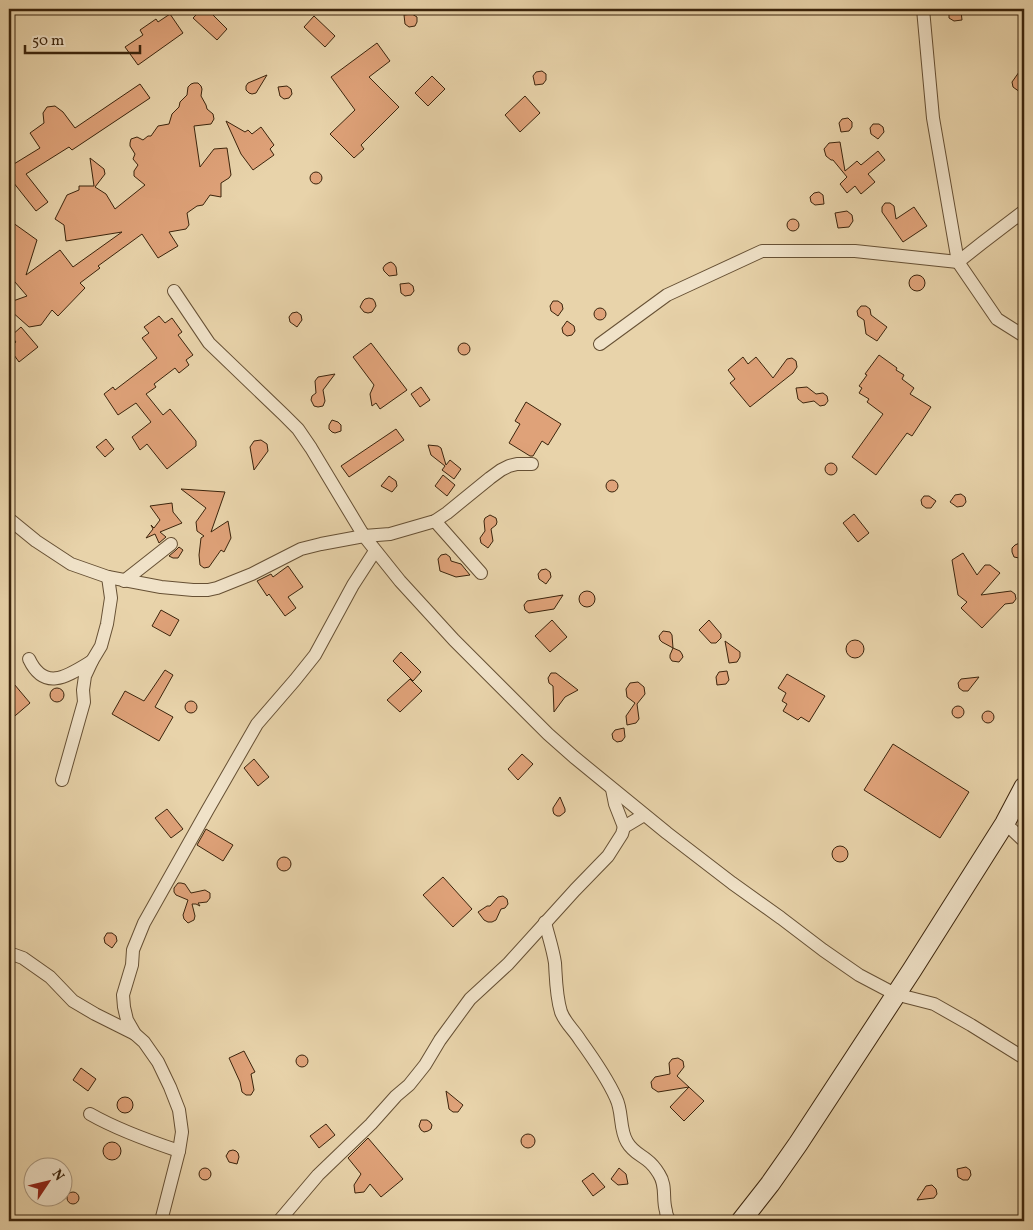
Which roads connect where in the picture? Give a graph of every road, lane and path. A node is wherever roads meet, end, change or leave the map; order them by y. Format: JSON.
{"nodes":[{"id":1,"x":922,"y":9,"type":"edge"},
{"id":2,"x":1024,"y":211,"type":"edge"},
{"id":3,"x":958,"y":262,"type":"junction"},
{"id":4,"x":174,"y":291,"type":"dead end"},
{"id":5,"x":1024,"y":336,"type":"edge"},
{"id":6,"x":600,"y":344,"type":"dead end"},
{"id":7,"x":532,"y":464,"type":"dead end"},
{"id":8,"x":9,"y":518,"type":"edge"},
{"id":9,"x":435,"y":521,"type":"junction"},
{"id":10,"x":390,"y":534,"type":"junction"},
{"id":11,"x":364,"y":536,"type":"junction"},
{"id":12,"x":171,"y":544,"type":"dead end"},
{"id":13,"x":378,"y":554,"type":"junction"},
{"id":14,"x":481,"y":573,"type":"dead end"},
{"id":15,"x":108,"y":578,"type":"junction"},
{"id":16,"x":124,"y":581,"type":"junction"},
{"id":17,"x":29,"y":659,"type":"dead end"},
{"id":18,"x":92,"y":660,"type":"junction"},
{"id":19,"x":62,"y":780,"type":"dead end"},
{"id":20,"x":1024,"y":787,"type":"edge"},
{"id":21,"x":612,"y":789,"type":"junction"},
{"id":22,"x":644,"y":815,"type":"junction"},
{"id":23,"x":1005,"y":823,"type":"junction"},
{"id":24,"x":624,"y":826,"type":"junction"},
{"id":25,"x":1024,"y":841,"type":"edge"},
{"id":26,"x":545,"y":922,"type":"junction"},
{"id":27,"x":9,"y":953,"type":"edge"},
{"id":28,"x":895,"y":994,"type":"junction"},
{"id":29,"x":135,"y":1034,"type":"junction"},
{"id":30,"x":1024,"y":1058,"type":"edge"},
{"id":31,"x":90,"y":1114,"type":"dead end"},
{"id":32,"x":179,"y":1151,"type":"junction"},
{"id":33,"x":161,"y":1221,"type":"edge"},
{"id":34,"x":279,"y":1221,"type":"edge"},
{"id":35,"x":670,"y":1221,"type":"edge"},
{"id":36,"x":741,"y":1221,"type":"edge"}],
"edges":[{"from":1,"to":3,"type":"street"},
{"from":2,"to":3,"type":"street"},
{"from":3,"to":5,"type":"street"},
{"from":3,"to":6,"type":"street"},
{"from":4,"to":11,"type":"street"},
{"from":7,"to":9,"type":"street"},
{"from":8,"to":15,"type":"street"},
{"from":9,"to":10,"type":"street"},
{"from":9,"to":14,"type":"street"},
{"from":10,"to":11,"type":"street"},
{"from":10,"to":13,"type":"street"},
{"from":11,"to":13,"type":"street"},
{"from":11,"to":16,"type":"street"},
{"from":12,"to":16,"type":"street"},
{"from":13,"to":21,"type":"street"},
{"from":13,"to":29,"type":"street"},
{"from":15,"to":16,"type":"street"},
{"from":15,"to":18,"type":"street"},
{"from":17,"to":18,"type":"street"},
{"from":18,"to":19,"type":"street"},
{"from":20,"to":23,"type":"street"},
{"from":21,"to":22,"type":"street"},
{"from":21,"to":24,"type":"street"},
{"from":22,"to":24,"type":"street"},
{"from":22,"to":28,"type":"street"},
{"from":23,"to":25,"type":"street"},
{"from":23,"to":28,"type":"street"},
{"from":24,"to":26,"type":"street"},
{"from":26,"to":34,"type":"street"},
{"from":26,"to":35,"type":"street"},
{"from":27,"to":29,"type":"street"},
{"from":28,"to":30,"type":"street"},
{"from":28,"to":36,"type":"street"},
{"from":29,"to":32,"type":"street"},
{"from":31,"to":32,"type":"street"},
{"from":32,"to":33,"type":"street"}]}
